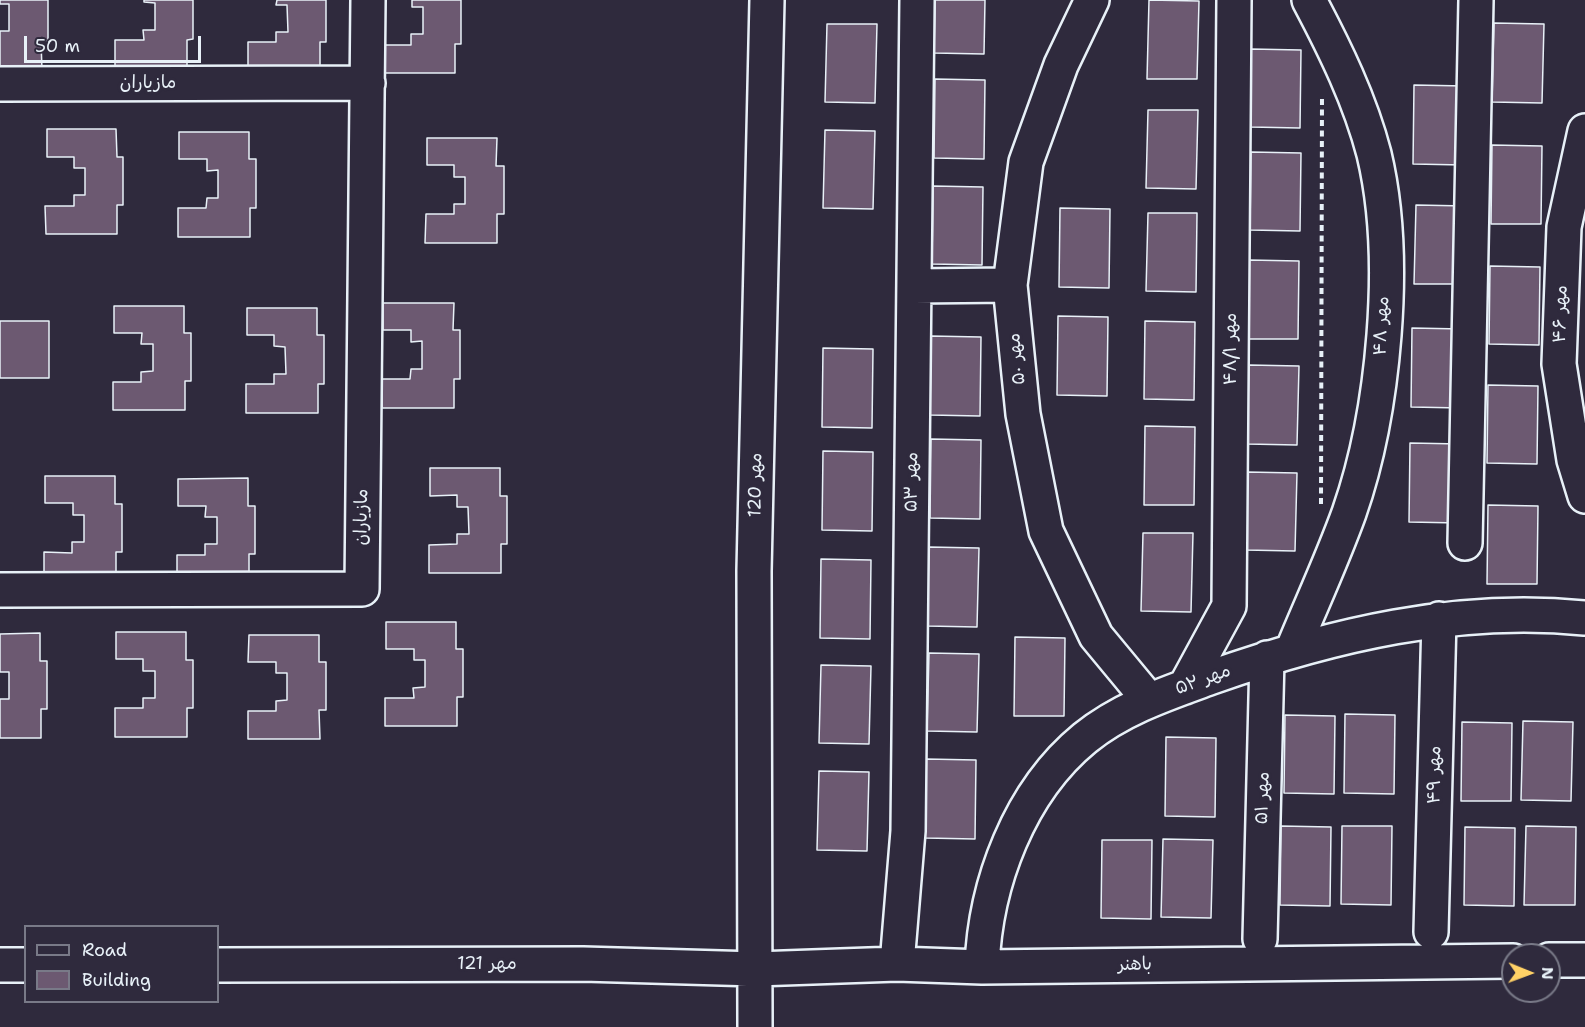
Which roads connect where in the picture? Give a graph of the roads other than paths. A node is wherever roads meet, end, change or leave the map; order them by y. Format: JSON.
{"nodes":[{"id":1,"x":368,"y":0,"type":"edge"},
{"id":2,"x":767,"y":0,"type":"edge"},
{"id":3,"x":917,"y":0,"type":"edge"},
{"id":4,"x":1092,"y":0,"type":"edge"},
{"id":5,"x":1234,"y":0,"type":"edge"},
{"id":6,"x":1309,"y":0,"type":"edge"},
{"id":7,"x":1476,"y":0,"type":"edge"},
{"id":8,"x":368,"y":83,"type":"junction"},
{"id":9,"x":0,"y":84,"type":"edge"},
{"id":10,"x":1585,"y":130,"type":"edge"},
{"id":11,"x":1010,"y":285,"type":"junction"},
{"id":12,"x":914,"y":286,"type":"junction"},
{"id":13,"x":1585,"y":496,"type":"edge"},
{"id":14,"x":1465,"y":543,"type":"dead end"},
{"id":15,"x":0,"y":590,"type":"edge"},
{"id":16,"x":1585,"y":618,"type":"edge"},
{"id":17,"x":1439,"y":619,"type":"junction"},
{"id":18,"x":1280,"y":655,"type":"junction"},
{"id":19,"x":1185,"y":687,"type":"junction"},
{"id":20,"x":1149,"y":700,"type":"junction"},
{"id":21,"x":1431,"y":932,"type":"dead end"},
{"id":22,"x":1260,"y":939,"type":"dead end"},
{"id":23,"x":1561,"y":960,"type":"edge"},
{"id":24,"x":1585,"y":960,"type":"edge"},
{"id":25,"x":1501,"y":961,"type":"edge"},
{"id":26,"x":897,"y":964,"type":"junction"},
{"id":27,"x":0,"y":965,"type":"edge"},
{"id":28,"x":24,"y":965,"type":"edge"},
{"id":29,"x":219,"y":965,"type":"edge"},
{"id":30,"x":982,"y":967,"type":"junction"},
{"id":31,"x":756,"y":969,"type":"junction"},
{"id":32,"x":755,"y":1027,"type":"edge"}],
"edges":[{"from":1,"to":8,"type":"street","name":"مازیاران"},
{"from":2,"to":31,"type":"street","name":"مهر 120"},
{"from":3,"to":12,"type":"street","name":"مهر ۵۳"},
{"from":4,"to":11,"type":"street","name":"مهر ۵۰"},
{"from":5,"to":19,"type":"street","name":"مهر ۴۸/۱"},
{"from":6,"to":18,"type":"street","name":"مهر ۴۸"},
{"from":7,"to":14,"type":"street"},
{"from":8,"to":9,"type":"street","name":"مازیاران"},
{"from":8,"to":15,"type":"street","name":"مازیاران"},
{"from":10,"to":13,"type":"street","name":"مهر ۴۶"},
{"from":11,"to":12,"type":"street"},
{"from":11,"to":20,"type":"street","name":"مهر ۵۰"},
{"from":12,"to":26,"type":"street","name":"مهر ۵۳"},
{"from":16,"to":17,"type":"street","name":"مهر ۵۲"},
{"from":17,"to":18,"type":"street","name":"مهر ۵۲"},
{"from":17,"to":21,"type":"street","name":"مهر ۴۹"},
{"from":18,"to":19,"type":"street","name":"مهر ۵۲"},
{"from":18,"to":22,"type":"street","name":"مهر ۵۱"},
{"from":19,"to":20,"type":"street","name":"مهر ۵۲"},
{"from":20,"to":30,"type":"street","name":"مهر ۵۲"},
{"from":23,"to":24,"type":"street"},
{"from":25,"to":30,"type":"street","name":"باهنر"},
{"from":26,"to":30,"type":"street","name":"باهنر"},
{"from":26,"to":31,"type":"street","name":"باهنر"},
{"from":27,"to":28,"type":"street"},
{"from":29,"to":31,"type":"street","name":"مهر 121"},
{"from":31,"to":32,"type":"street","name":"مهر 120"}]}
